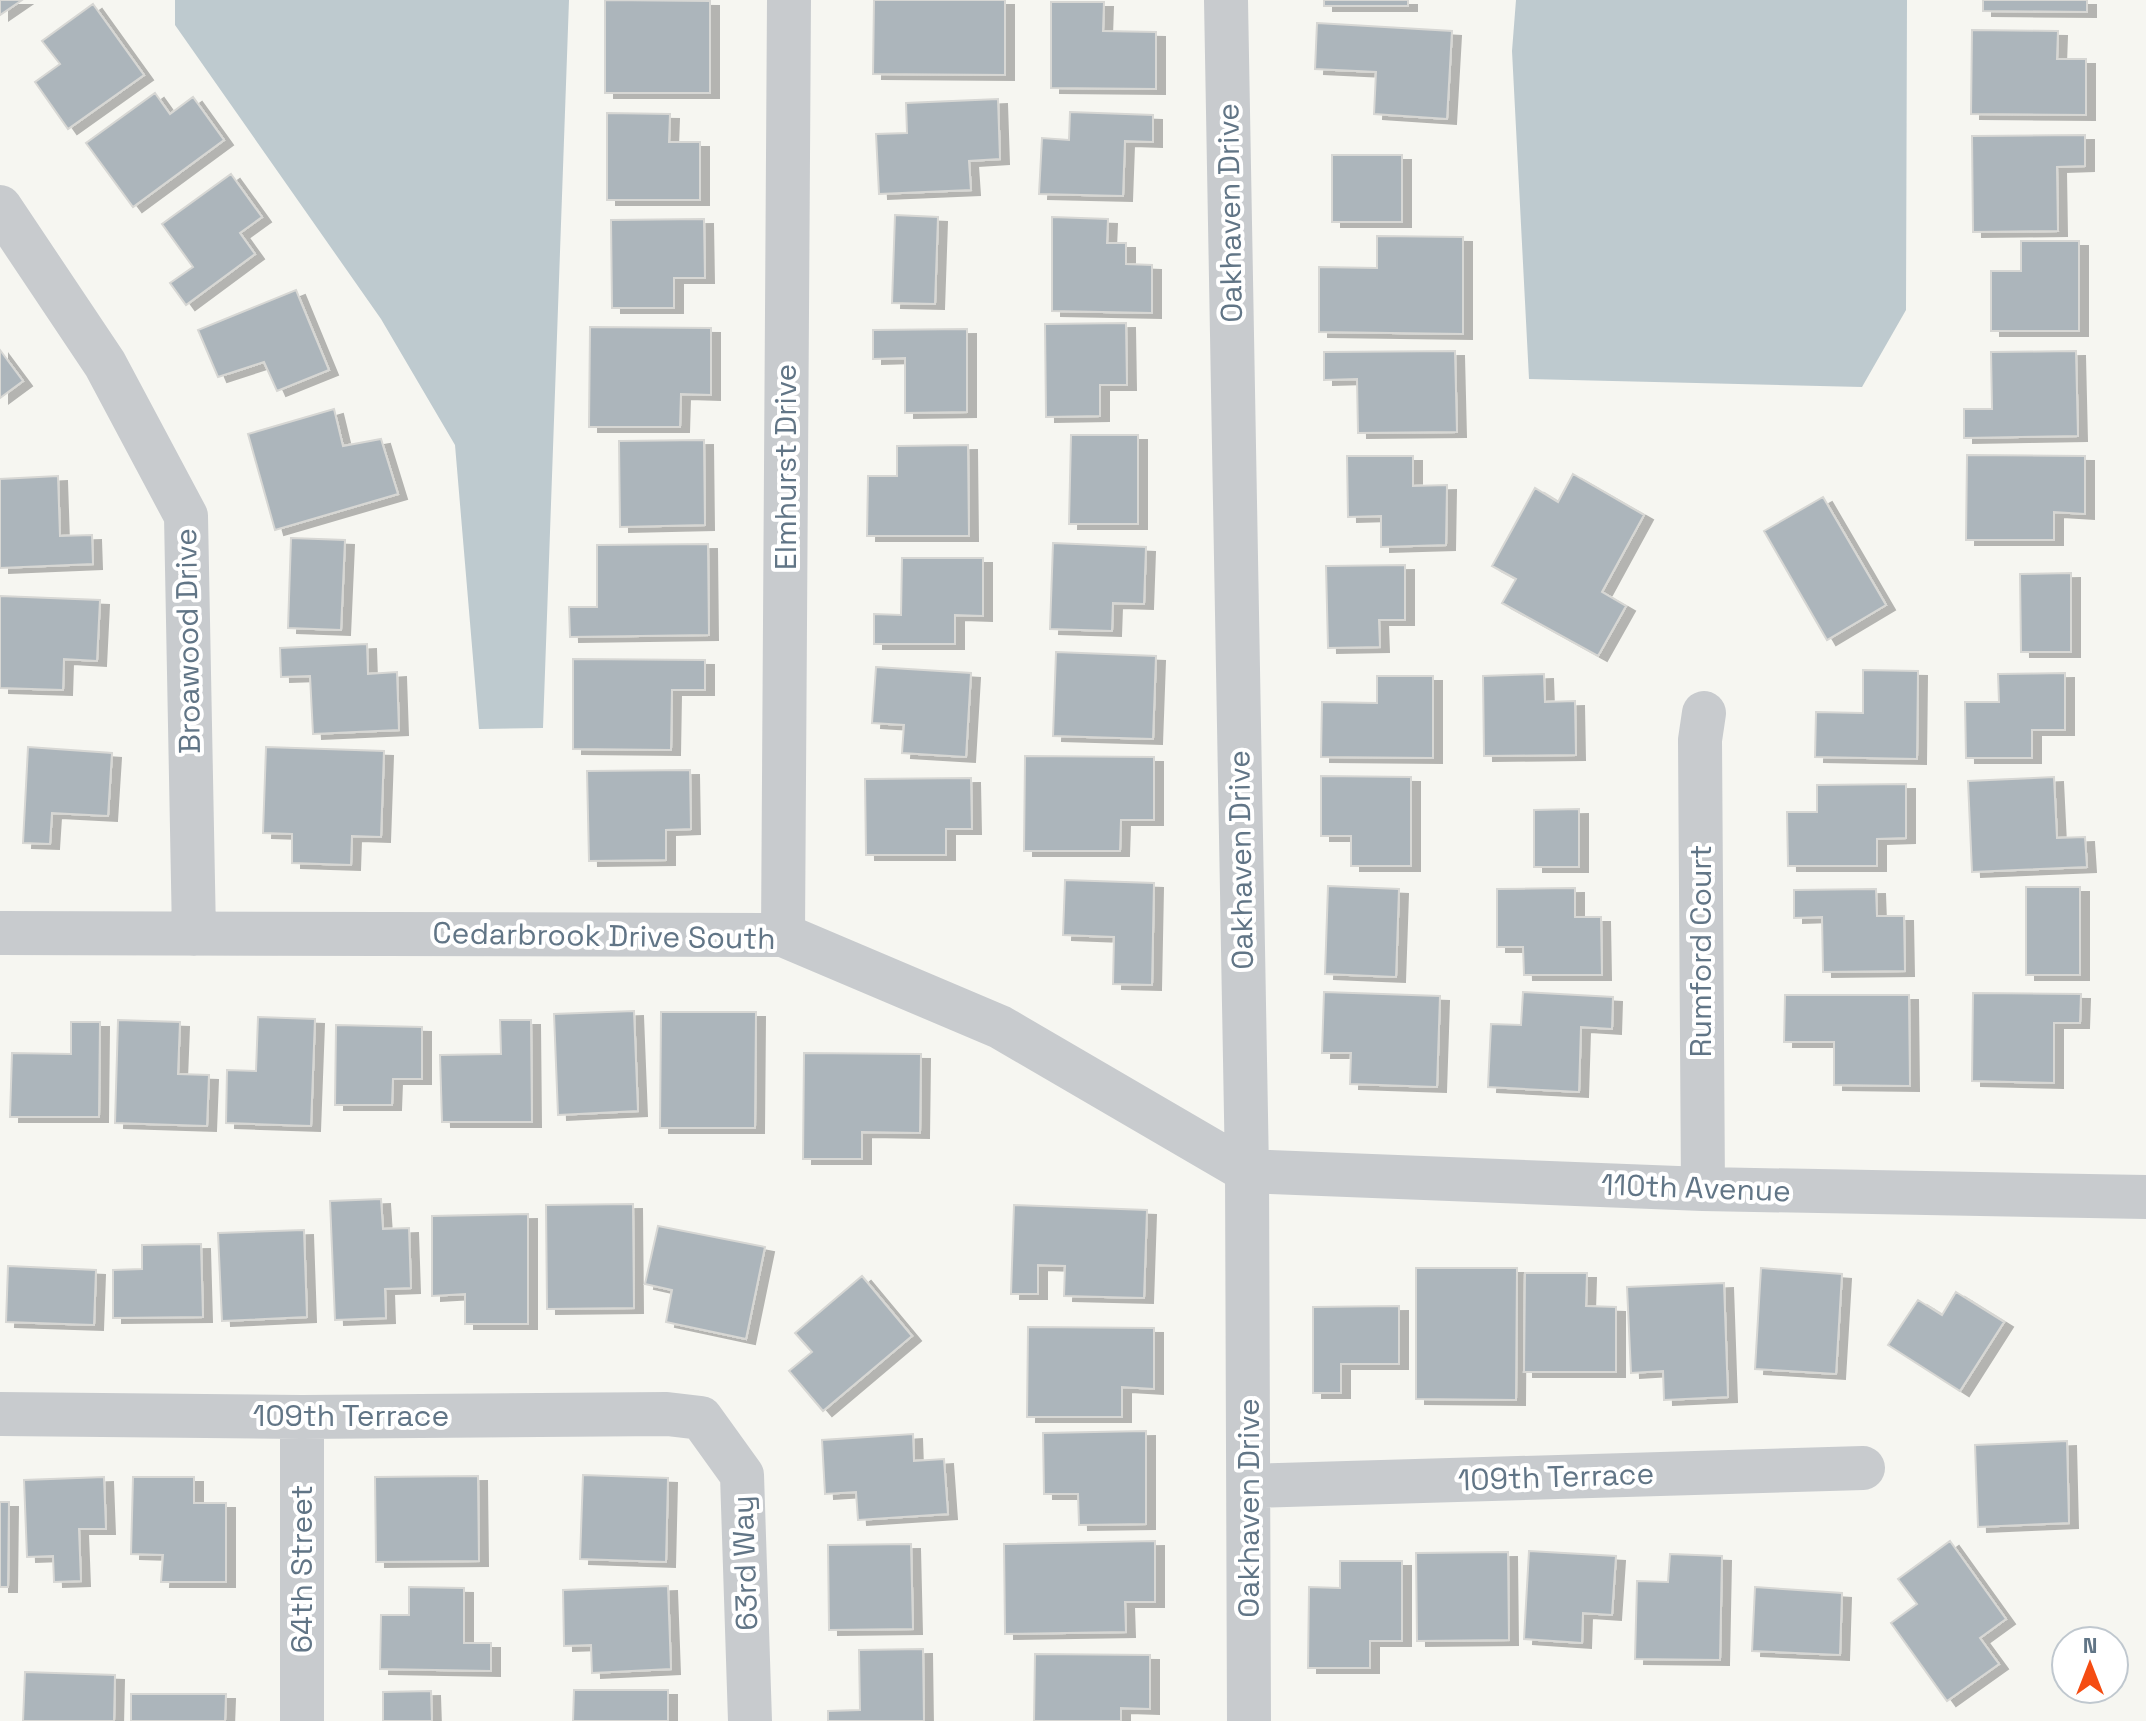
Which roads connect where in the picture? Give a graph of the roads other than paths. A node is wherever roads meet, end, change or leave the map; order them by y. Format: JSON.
{"nodes":[{"id":1,"x":789,"y":0,"type":"edge"},
{"id":2,"x":1226,"y":0,"type":"edge"},
{"id":3,"x":0,"y":207,"type":"edge"},
{"id":4,"x":1704,"y":713,"type":"dead end"},
{"id":5,"x":0,"y":933,"type":"edge"},
{"id":6,"x":194,"y":934,"type":"junction"},
{"id":7,"x":783,"y":935,"type":"junction"},
{"id":8,"x":1247,"y":1171,"type":"junction"},
{"id":9,"x":1703,"y":1189,"type":"junction"},
{"id":10,"x":2146,"y":1197,"type":"edge"},
{"id":11,"x":0,"y":1414,"type":"edge"},
{"id":12,"x":302,"y":1417,"type":"junction"},
{"id":13,"x":701,"y":1418,"type":"joint"},
{"id":14,"x":1863,"y":1468,"type":"dead end"},
{"id":15,"x":1249,"y":1486,"type":"junction"},
{"id":16,"x":302,"y":1721,"type":"edge"},
{"id":17,"x":750,"y":1721,"type":"edge"},
{"id":18,"x":1249,"y":1721,"type":"edge"}],
"edges":[{"from":1,"to":7,"type":"street","name":"Elmhurst Drive"},
{"from":2,"to":8,"type":"street","name":"Oakhaven Drive"},
{"from":3,"to":6,"type":"street","name":"Broawood Drive"},
{"from":4,"to":9,"type":"street","name":"Rumford Court"},
{"from":5,"to":6,"type":"street","name":"Cedarbrook Drive South"},
{"from":6,"to":7,"type":"street","name":"Cedarbrook Drive South"},
{"from":7,"to":8,"type":"street","name":"Cedarbrook Drive South"},
{"from":8,"to":9,"type":"street","name":"110th Avenue"},
{"from":8,"to":15,"type":"street","name":"Oakhaven Drive"},
{"from":9,"to":10,"type":"street","name":"110th Avenue"},
{"from":11,"to":12,"type":"street","name":"109th Terrace"},
{"from":12,"to":13,"type":"street","name":"109th Terrace"},
{"from":12,"to":16,"type":"street","name":"64th Street"},
{"from":13,"to":17,"type":"street","name":"63rd Way"},
{"from":14,"to":15,"type":"street","name":"109th Terrace"},
{"from":15,"to":18,"type":"street","name":"Oakhaven Drive"}]}
